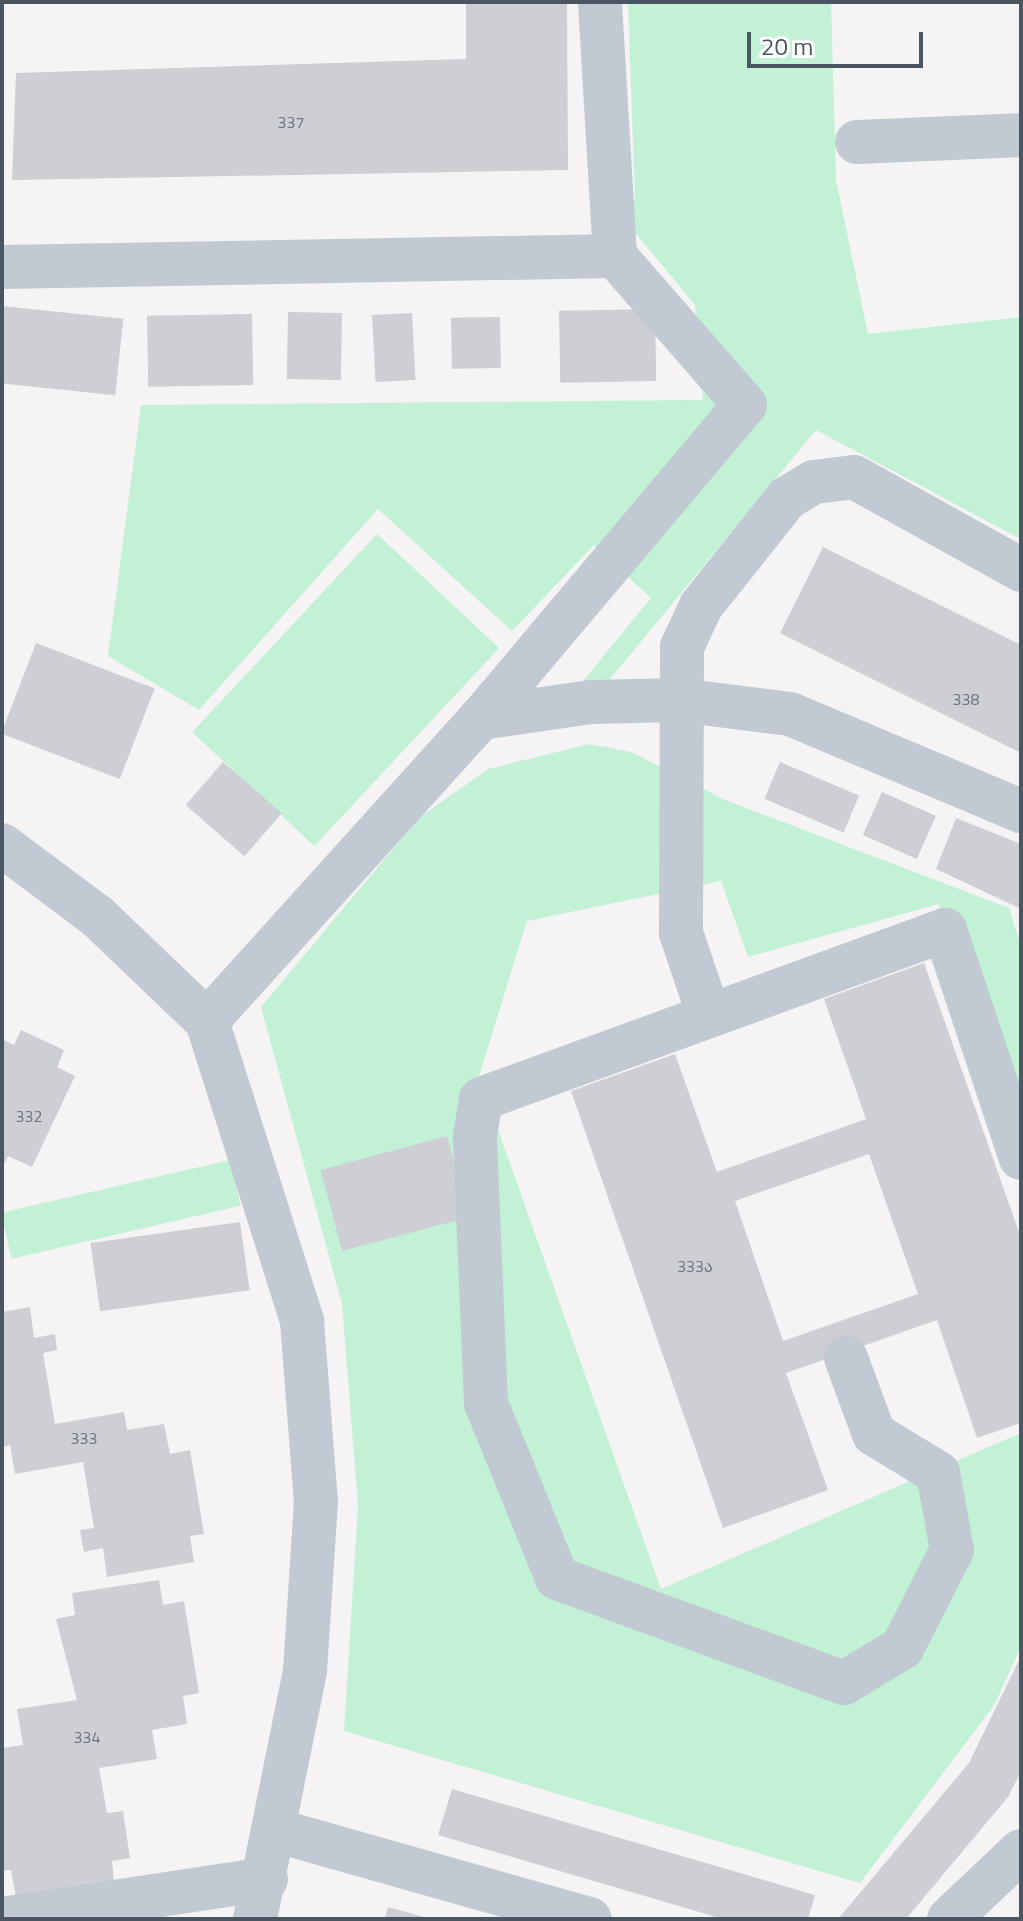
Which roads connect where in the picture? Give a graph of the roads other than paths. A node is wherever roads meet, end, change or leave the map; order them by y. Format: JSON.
{"nodes":[{"id":1,"x":600,"y":2,"type":"edge"},
{"id":2,"x":1021,"y":135,"type":"edge"},
{"id":3,"x":857,"y":142,"type":"dead end"},
{"id":4,"x":615,"y":256,"type":"junction"},
{"id":5,"x":2,"y":267,"type":"edge"},
{"id":6,"x":1021,"y":570,"type":"edge"},
{"id":7,"x":679,"y":700,"type":"junction"},
{"id":8,"x":481,"y":718,"type":"junction"},
{"id":9,"x":1021,"y":811,"type":"edge"},
{"id":10,"x":2,"y":845,"type":"edge"},
{"id":11,"x":709,"y":1016,"type":"junction"},
{"id":12,"x":207,"y":1021,"type":"junction"},
{"id":13,"x":1021,"y":1158,"type":"edge"},
{"id":14,"x":846,"y":1358,"type":"dead end"},
{"id":15,"x":278,"y":1831,"type":"junction"},
{"id":16,"x":1021,"y":1851,"type":"edge"},
{"id":17,"x":260,"y":1899,"type":"edge"},
{"id":18,"x":536,"y":1912,"type":"edge"},
{"id":19,"x":2,"y":1919,"type":"edge"},
{"id":20,"x":590,"y":1919,"type":"edge"},
{"id":21,"x":949,"y":1919,"type":"edge"}],
"edges":[{"from":1,"to":4,"type":"street"},
{"from":2,"to":3,"type":"street"},
{"from":4,"to":5,"type":"street"},
{"from":4,"to":8,"type":"street"},
{"from":6,"to":7,"type":"street"},
{"from":7,"to":8,"type":"street"},
{"from":7,"to":9,"type":"street"},
{"from":7,"to":11,"type":"street"},
{"from":8,"to":12,"type":"street"},
{"from":10,"to":12,"type":"street"},
{"from":11,"to":13,"type":"street"},
{"from":11,"to":14,"type":"street"},
{"from":12,"to":15,"type":"street"},
{"from":15,"to":17,"type":"street"},
{"from":15,"to":18,"type":"street"},
{"from":16,"to":21,"type":"street"},
{"from":17,"to":19,"type":"street"},
{"from":18,"to":20,"type":"street"}]}
